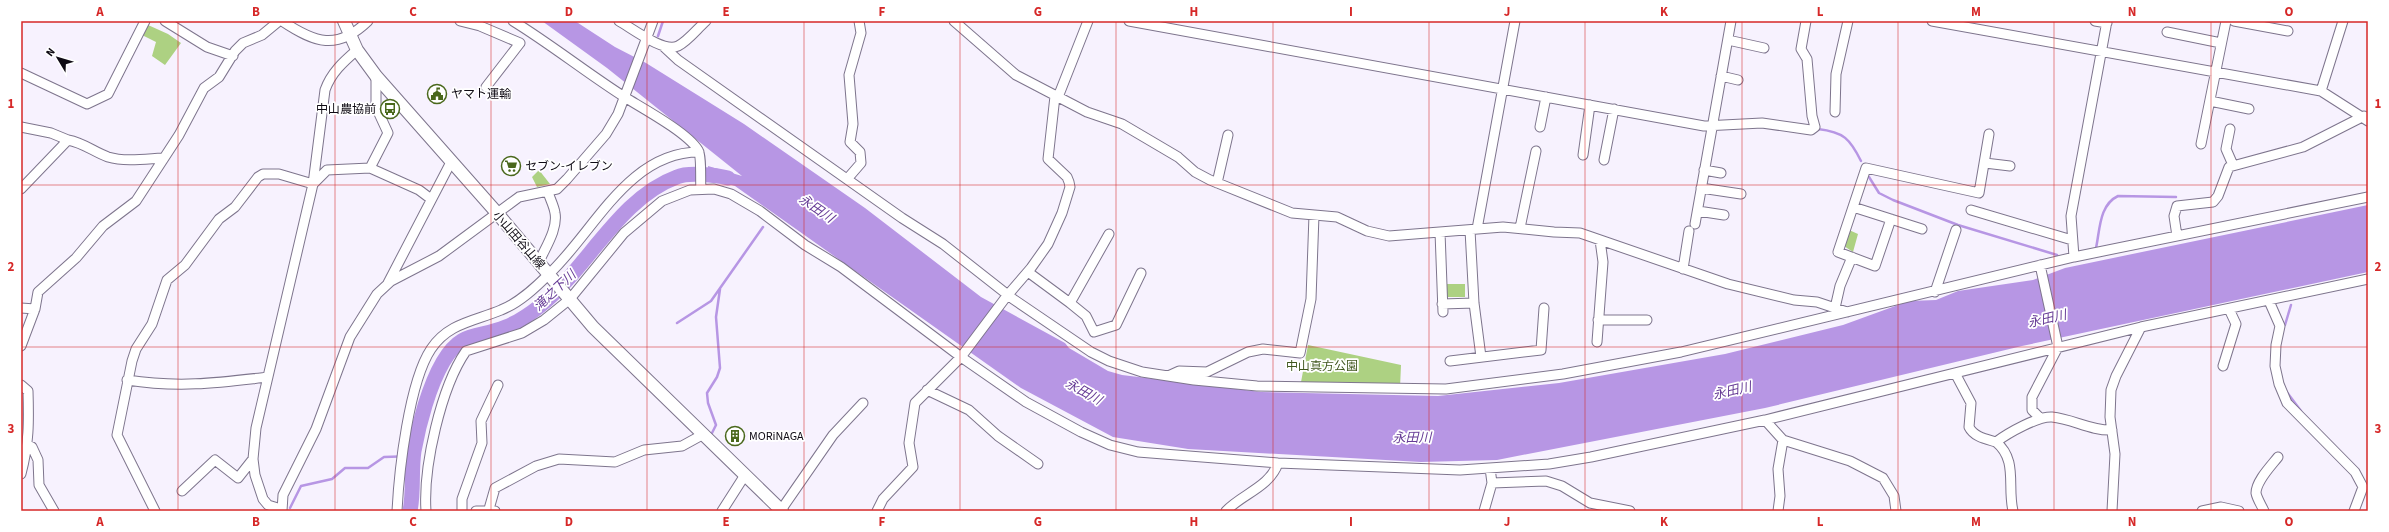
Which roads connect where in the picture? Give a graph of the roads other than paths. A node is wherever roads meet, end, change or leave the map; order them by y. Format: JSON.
{"nodes":[{"id":1,"x":145,"y":21,"type":"edge"},
{"id":2,"x":165,"y":21,"type":"edge"},
{"id":3,"x":280,"y":21,"type":"edge"},
{"id":4,"x":344,"y":21,"type":"edge"},
{"id":5,"x":368,"y":21,"type":"edge"},
{"id":6,"x":460,"y":21,"type":"edge"},
{"id":7,"x":513,"y":21,"type":"edge"},
{"id":8,"x":619,"y":21,"type":"edge"},
{"id":9,"x":653,"y":21,"type":"edge"},
{"id":10,"x":706,"y":21,"type":"edge"},
{"id":11,"x":859,"y":21,"type":"edge"},
{"id":12,"x":1088,"y":21,"type":"edge"},
{"id":13,"x":1129,"y":21,"type":"edge"},
{"id":14,"x":1515,"y":21,"type":"edge"},
{"id":15,"x":1731,"y":21,"type":"edge"},
{"id":16,"x":1806,"y":21,"type":"edge"},
{"id":17,"x":1848,"y":21,"type":"edge"},
{"id":18,"x":1932,"y":21,"type":"edge"},
{"id":19,"x":1987,"y":21,"type":"edge"},
{"id":20,"x":2095,"y":21,"type":"edge"},
{"id":21,"x":2226,"y":21,"type":"edge"},
{"id":22,"x":2234,"y":21,"type":"edge"},
{"id":23,"x":2343,"y":21,"type":"edge"},
{"id":24,"x":957,"y":22,"type":"edge"},
{"id":25,"x":2107,"y":22,"type":"edge"},
{"id":26,"x":1985,"y":31,"type":"junction"},
{"id":27,"x":2288,"y":31,"type":"dead end"},
{"id":28,"x":2167,"y":32,"type":"dead end"},
{"id":29,"x":349,"y":36,"type":"junction"},
{"id":30,"x":646,"y":39,"type":"junction"},
{"id":31,"x":1728,"y":40,"type":"junction"},
{"id":32,"x":2221,"y":43,"type":"junction"},
{"id":33,"x":664,"y":47,"type":"junction"},
{"id":34,"x":1764,"y":48,"type":"dead end"},
{"id":35,"x":356,"y":50,"type":"junction"},
{"id":36,"x":2102,"y":52,"type":"junction"},
{"id":37,"x":232,"y":56,"type":"junction"},
{"id":38,"x":2216,"y":72,"type":"junction"},
{"id":39,"x":21,"y":73,"type":"edge"},
{"id":40,"x":376,"y":76,"type":"junction"},
{"id":41,"x":1721,"y":76,"type":"junction"},
{"id":42,"x":1738,"y":80,"type":"dead end"},
{"id":43,"x":486,"y":87,"type":"dead end"},
{"id":44,"x":1502,"y":88,"type":"junction"},
{"id":45,"x":2322,"y":91,"type":"junction"},
{"id":46,"x":1057,"y":97,"type":"junction"},
{"id":47,"x":1546,"y":97,"type":"junction"},
{"id":48,"x":626,"y":98,"type":"junction"},
{"id":49,"x":2210,"y":101,"type":"junction"},
{"id":50,"x":1590,"y":105,"type":"junction"},
{"id":51,"x":1614,"y":109,"type":"junction"},
{"id":52,"x":2249,"y":109,"type":"dead end"},
{"id":53,"x":1835,"y":112,"type":"dead end"},
{"id":54,"x":2366,"y":118,"type":"edge"},
{"id":55,"x":1711,"y":126,"type":"junction"},
{"id":56,"x":21,"y":127,"type":"edge"},
{"id":57,"x":1540,"y":127,"type":"dead end"},
{"id":58,"x":2230,"y":129,"type":"dead end"},
{"id":59,"x":1989,"y":134,"type":"dead end"},
{"id":60,"x":1228,"y":135,"type":"dead end"},
{"id":61,"x":68,"y":140,"type":"junction"},
{"id":62,"x":2201,"y":144,"type":"dead end"},
{"id":63,"x":1536,"y":151,"type":"dead end"},
{"id":64,"x":699,"y":152,"type":"junction"},
{"id":65,"x":1583,"y":155,"type":"dead end"},
{"id":66,"x":162,"y":158,"type":"junction"},
{"id":67,"x":1604,"y":160,"type":"dead end"},
{"id":68,"x":450,"y":162,"type":"junction"},
{"id":69,"x":1985,"y":163,"type":"junction"},
{"id":70,"x":2233,"y":165,"type":"junction"},
{"id":71,"x":2010,"y":166,"type":"dead end"},
{"id":72,"x":370,"y":168,"type":"junction"},
{"id":73,"x":1704,"y":170,"type":"junction"},
{"id":74,"x":1721,"y":173,"type":"dead end"},
{"id":75,"x":848,"y":178,"type":"junction"},
{"id":76,"x":1217,"y":183,"type":"junction"},
{"id":77,"x":313,"y":184,"type":"junction"},
{"id":78,"x":1701,"y":188,"type":"junction"},
{"id":79,"x":21,"y":189,"type":"edge"},
{"id":80,"x":701,"y":189,"type":"junction"},
{"id":81,"x":548,"y":192,"type":"junction"},
{"id":82,"x":1741,"y":194,"type":"dead end"},
{"id":83,"x":2368,"y":198,"type":"edge"},
{"id":84,"x":431,"y":199,"type":"junction"},
{"id":85,"x":1853,"y":207,"type":"junction"},
{"id":86,"x":1971,"y":210,"type":"dead end"},
{"id":87,"x":1698,"y":211,"type":"junction"},
{"id":88,"x":497,"y":213,"type":"junction"},
{"id":89,"x":1314,"y":215,"type":"junction"},
{"id":90,"x":1724,"y":215,"type":"dead end"},
{"id":91,"x":1891,"y":219,"type":"junction"},
{"id":92,"x":1520,"y":228,"type":"junction"},
{"id":93,"x":1473,"y":229,"type":"junction"},
{"id":94,"x":1922,"y":229,"type":"dead end"},
{"id":95,"x":1956,"y":230,"type":"dead end"},
{"id":96,"x":1440,"y":232,"type":"junction"},
{"id":97,"x":1109,"y":234,"type":"dead end"},
{"id":98,"x":2177,"y":236,"type":"junction"},
{"id":99,"x":1600,"y":240,"type":"junction"},
{"id":100,"x":2072,"y":240,"type":"junction"},
{"id":101,"x":1852,"y":257,"type":"junction"},
{"id":102,"x":2074,"y":257,"type":"junction"},
{"id":103,"x":539,"y":262,"type":"junction"},
{"id":104,"x":2040,"y":265,"type":"junction"},
{"id":105,"x":1683,"y":269,"type":"junction"},
{"id":106,"x":1028,"y":272,"type":"junction"},
{"id":107,"x":1140,"y":273,"type":"dead end"},
{"id":108,"x":551,"y":276,"type":"junction"},
{"id":109,"x":2368,"y":279,"type":"edge"},
{"id":110,"x":387,"y":284,"type":"junction"},
{"id":111,"x":1935,"y":292,"type":"junction"},
{"id":112,"x":1007,"y":296,"type":"junction"},
{"id":113,"x":569,"y":298,"type":"junction"},
{"id":114,"x":2269,"y":301,"type":"junction"},
{"id":115,"x":1070,"y":303,"type":"junction"},
{"id":116,"x":1474,"y":303,"type":"junction"},
{"id":117,"x":21,"y":308,"type":"edge"},
{"id":118,"x":1544,"y":308,"type":"dead end"},
{"id":119,"x":1835,"y":308,"type":"junction"},
{"id":120,"x":35,"y":309,"type":"junction"},
{"id":121,"x":2229,"y":309,"type":"junction"},
{"id":122,"x":1847,"y":312,"type":"junction"},
{"id":123,"x":1598,"y":320,"type":"junction"},
{"id":124,"x":1647,"y":320,"type":"dead end"},
{"id":125,"x":2141,"y":327,"type":"junction"},
{"id":126,"x":1597,"y":342,"type":"dead end"},
{"id":127,"x":21,"y":346,"type":"edge"},
{"id":128,"x":2058,"y":348,"type":"junction"},
{"id":129,"x":961,"y":357,"type":"junction"},
{"id":130,"x":1481,"y":357,"type":"junction"},
{"id":131,"x":1450,"y":361,"type":"dead end"},
{"id":132,"x":2223,"y":366,"type":"dead end"},
{"id":133,"x":1954,"y":373,"type":"junction"},
{"id":134,"x":1168,"y":376,"type":"junction"},
{"id":135,"x":268,"y":377,"type":"junction"},
{"id":136,"x":127,"y":380,"type":"junction"},
{"id":137,"x":21,"y":385,"type":"edge"},
{"id":138,"x":498,"y":385,"type":"dead end"},
{"id":139,"x":927,"y":390,"type":"junction"},
{"id":140,"x":863,"y":403,"type":"dead end"},
{"id":141,"x":2040,"y":418,"type":"junction"},
{"id":142,"x":1765,"y":420,"type":"junction"},
{"id":143,"x":2112,"y":430,"type":"junction"},
{"id":144,"x":702,"y":435,"type":"junction"},
{"id":145,"x":1783,"y":440,"type":"junction"},
{"id":146,"x":1996,"y":442,"type":"junction"},
{"id":147,"x":28,"y":445,"type":"junction"},
{"id":148,"x":2278,"y":457,"type":"dead end"},
{"id":149,"x":253,"y":459,"type":"junction"},
{"id":150,"x":1278,"y":463,"type":"junction"},
{"id":151,"x":1038,"y":464,"type":"dead end"},
{"id":152,"x":1490,"y":468,"type":"junction"},
{"id":153,"x":21,"y":474,"type":"edge"},
{"id":154,"x":745,"y":476,"type":"junction"},
{"id":155,"x":1492,"y":483,"type":"junction"},
{"id":156,"x":182,"y":491,"type":"dead end"},
{"id":157,"x":281,"y":510,"type":"edge"},
{"id":158,"x":492,"y":510,"type":"edge"},
{"id":159,"x":54,"y":511,"type":"edge"},
{"id":160,"x":155,"y":511,"type":"edge"},
{"id":161,"x":397,"y":511,"type":"edge"},
{"id":162,"x":426,"y":511,"type":"edge"},
{"id":163,"x":462,"y":511,"type":"edge"},
{"id":164,"x":476,"y":511,"type":"edge"},
{"id":165,"x":722,"y":511,"type":"edge"},
{"id":166,"x":781,"y":511,"type":"edge"},
{"id":167,"x":877,"y":511,"type":"edge"},
{"id":168,"x":1226,"y":511,"type":"edge"},
{"id":169,"x":1484,"y":511,"type":"edge"},
{"id":170,"x":1630,"y":511,"type":"edge"},
{"id":171,"x":1778,"y":511,"type":"edge"},
{"id":172,"x":1896,"y":511,"type":"edge"},
{"id":173,"x":2013,"y":511,"type":"edge"},
{"id":174,"x":2112,"y":511,"type":"edge"},
{"id":175,"x":2202,"y":511,"type":"edge"},
{"id":176,"x":2239,"y":511,"type":"edge"},
{"id":177,"x":2264,"y":511,"type":"edge"},
{"id":178,"x":2354,"y":511,"type":"edge"}],
"edges":[{"from":1,"to":39,"type":"street"},
{"from":2,"to":37,"type":"street"},
{"from":3,"to":29,"type":"street"},
{"from":3,"to":37,"type":"street"},
{"from":4,"to":29,"type":"main road","name":"小山田谷山線"},
{"from":5,"to":29,"type":"street"},
{"from":6,"to":43,"type":"street"},
{"from":7,"to":48,"type":"street"},
{"from":8,"to":30,"type":"street"},
{"from":9,"to":30,"type":"street"},
{"from":10,"to":33,"type":"street"},
{"from":11,"to":75,"type":"street"},
{"from":12,"to":46,"type":"street"},
{"from":13,"to":44,"type":"street"},
{"from":14,"to":44,"type":"street"},
{"from":15,"to":31,"type":"street"},
{"from":16,"to":55,"type":"street"},
{"from":17,"to":53,"type":"street"},
{"from":18,"to":26,"type":"street"},
{"from":19,"to":26,"type":"street"},
{"from":20,"to":25,"type":"street"},
{"from":21,"to":32,"type":"street"},
{"from":22,"to":27,"type":"street"},
{"from":23,"to":45,"type":"street"},
{"from":24,"to":46,"type":"street"},
{"from":25,"to":36,"type":"street"},
{"from":26,"to":36,"type":"street"},
{"from":28,"to":32,"type":"street"},
{"from":29,"to":35,"type":"main road","name":"小山田谷山線"},
{"from":30,"to":33,"type":"street"},
{"from":30,"to":48,"type":"street"},
{"from":31,"to":34,"type":"street"},
{"from":31,"to":41,"type":"street"},
{"from":32,"to":38,"type":"street"},
{"from":33,"to":75,"type":"street"},
{"from":35,"to":40,"type":"main road","name":"小山田谷山線"},
{"from":35,"to":77,"type":"street"},
{"from":36,"to":38,"type":"street"},
{"from":36,"to":100,"type":"street"},
{"from":37,"to":66,"type":"street"},
{"from":38,"to":45,"type":"street"},
{"from":38,"to":49,"type":"street"},
{"from":40,"to":68,"type":"main road","name":"小山田谷山線"},
{"from":40,"to":72,"type":"street"},
{"from":41,"to":42,"type":"street"},
{"from":41,"to":55,"type":"street"},
{"from":44,"to":47,"type":"street"},
{"from":44,"to":93,"type":"street"},
{"from":45,"to":54,"type":"street"},
{"from":46,"to":76,"type":"street"},
{"from":46,"to":106,"type":"street"},
{"from":47,"to":50,"type":"street"},
{"from":47,"to":57,"type":"street"},
{"from":48,"to":64,"type":"street"},
{"from":48,"to":81,"type":"street"},
{"from":49,"to":52,"type":"street"},
{"from":49,"to":62,"type":"street"},
{"from":50,"to":51,"type":"street"},
{"from":50,"to":65,"type":"street"},
{"from":51,"to":55,"type":"street"},
{"from":51,"to":67,"type":"street"},
{"from":54,"to":70,"type":"street"},
{"from":55,"to":73,"type":"street"},
{"from":56,"to":61,"type":"street"},
{"from":58,"to":70,"type":"street"},
{"from":59,"to":69,"type":"street"},
{"from":60,"to":76,"type":"street"},
{"from":61,"to":66,"type":"street"},
{"from":61,"to":79,"type":"street"},
{"from":63,"to":92,"type":"street"},
{"from":64,"to":80,"type":"street"},
{"from":64,"to":108,"type":"street"},
{"from":66,"to":120,"type":"street"},
{"from":68,"to":84,"type":"street"},
{"from":68,"to":88,"type":"main road","name":"小山田谷山線"},
{"from":69,"to":71,"type":"street"},
{"from":69,"to":85,"type":"street"},
{"from":70,"to":98,"type":"street"},
{"from":72,"to":77,"type":"street"},
{"from":72,"to":84,"type":"street"},
{"from":73,"to":74,"type":"street"},
{"from":73,"to":78,"type":"street"},
{"from":75,"to":112,"type":"street"},
{"from":76,"to":89,"type":"street"},
{"from":77,"to":135,"type":"street"},
{"from":77,"to":136,"type":"street"},
{"from":78,"to":82,"type":"street"},
{"from":78,"to":87,"type":"street"},
{"from":80,"to":113,"type":"street"},
{"from":80,"to":129,"type":"street"},
{"from":81,"to":88,"type":"street"},
{"from":81,"to":103,"type":"street"},
{"from":83,"to":98,"type":"street"},
{"from":84,"to":110,"type":"street"},
{"from":85,"to":91,"type":"street"},
{"from":85,"to":101,"type":"street"},
{"from":86,"to":100,"type":"street"},
{"from":87,"to":90,"type":"street"},
{"from":87,"to":105,"type":"street"},
{"from":88,"to":103,"type":"main road","name":"小山田谷山線"},
{"from":88,"to":110,"type":"street"},
{"from":89,"to":96,"type":"street"},
{"from":89,"to":134,"type":"street"},
{"from":91,"to":94,"type":"street"},
{"from":91,"to":101,"type":"street"},
{"from":92,"to":93,"type":"street"},
{"from":92,"to":99,"type":"street"},
{"from":93,"to":96,"type":"street"},
{"from":93,"to":116,"type":"street"},
{"from":95,"to":111,"type":"street"},
{"from":96,"to":116,"type":"street"},
{"from":97,"to":115,"type":"street"},
{"from":98,"to":102,"type":"street"},
{"from":99,"to":105,"type":"street"},
{"from":99,"to":123,"type":"street"},
{"from":100,"to":102,"type":"street"},
{"from":101,"to":119,"type":"street"},
{"from":102,"to":104,"type":"street"},
{"from":103,"to":108,"type":"main road","name":"小山田谷山線"},
{"from":104,"to":111,"type":"street"},
{"from":104,"to":128,"type":"street"},
{"from":105,"to":119,"type":"street"},
{"from":106,"to":112,"type":"street"},
{"from":106,"to":115,"type":"street"},
{"from":107,"to":115,"type":"street"},
{"from":108,"to":113,"type":"main road","name":"小山田谷山線"},
{"from":108,"to":161,"type":"street"},
{"from":109,"to":114,"type":"street"},
{"from":110,"to":157,"type":"street"},
{"from":111,"to":122,"type":"street"},
{"from":112,"to":129,"type":"street"},
{"from":112,"to":134,"type":"street"},
{"from":113,"to":144,"type":"main road","name":"小山田谷山線"},
{"from":113,"to":162,"type":"street"},
{"from":114,"to":121,"type":"street"},
{"from":114,"to":178,"type":"street"},
{"from":116,"to":130,"type":"street"},
{"from":117,"to":120,"type":"street"},
{"from":118,"to":130,"type":"street"},
{"from":119,"to":122,"type":"street"},
{"from":120,"to":127,"type":"street"},
{"from":121,"to":125,"type":"street"},
{"from":121,"to":132,"type":"street"},
{"from":122,"to":134,"type":"street"},
{"from":123,"to":124,"type":"street"},
{"from":123,"to":126,"type":"street"},
{"from":125,"to":128,"type":"street"},
{"from":125,"to":143,"type":"street"},
{"from":128,"to":133,"type":"street"},
{"from":128,"to":141,"type":"street"},
{"from":129,"to":139,"type":"street"},
{"from":129,"to":150,"type":"street"},
{"from":130,"to":131,"type":"street"},
{"from":133,"to":142,"type":"street"},
{"from":133,"to":146,"type":"street"},
{"from":135,"to":136,"type":"street"},
{"from":135,"to":149,"type":"street"},
{"from":136,"to":160,"type":"street"},
{"from":137,"to":147,"type":"street"},
{"from":138,"to":163,"type":"street"},
{"from":139,"to":151,"type":"street"},
{"from":139,"to":167,"type":"street"},
{"from":140,"to":166,"type":"street"},
{"from":141,"to":143,"type":"street"},
{"from":141,"to":146,"type":"street"},
{"from":142,"to":145,"type":"street"},
{"from":142,"to":152,"type":"street"},
{"from":143,"to":174,"type":"street"},
{"from":144,"to":154,"type":"main road","name":"小山田谷山線"},
{"from":144,"to":158,"type":"street"},
{"from":145,"to":171,"type":"street"},
{"from":145,"to":172,"type":"street"},
{"from":146,"to":173,"type":"street"},
{"from":147,"to":153,"type":"street"},
{"from":147,"to":159,"type":"street"},
{"from":148,"to":177,"type":"street"},
{"from":149,"to":156,"type":"street"},
{"from":149,"to":157,"type":"street"},
{"from":150,"to":152,"type":"street"},
{"from":150,"to":168,"type":"street"},
{"from":152,"to":155,"type":"street"},
{"from":154,"to":165,"type":"street"},
{"from":154,"to":166,"type":"main road","name":"小山田谷山線"},
{"from":155,"to":169,"type":"street"},
{"from":155,"to":170,"type":"street"},
{"from":158,"to":164,"type":"street"},
{"from":175,"to":176,"type":"street"}]}
